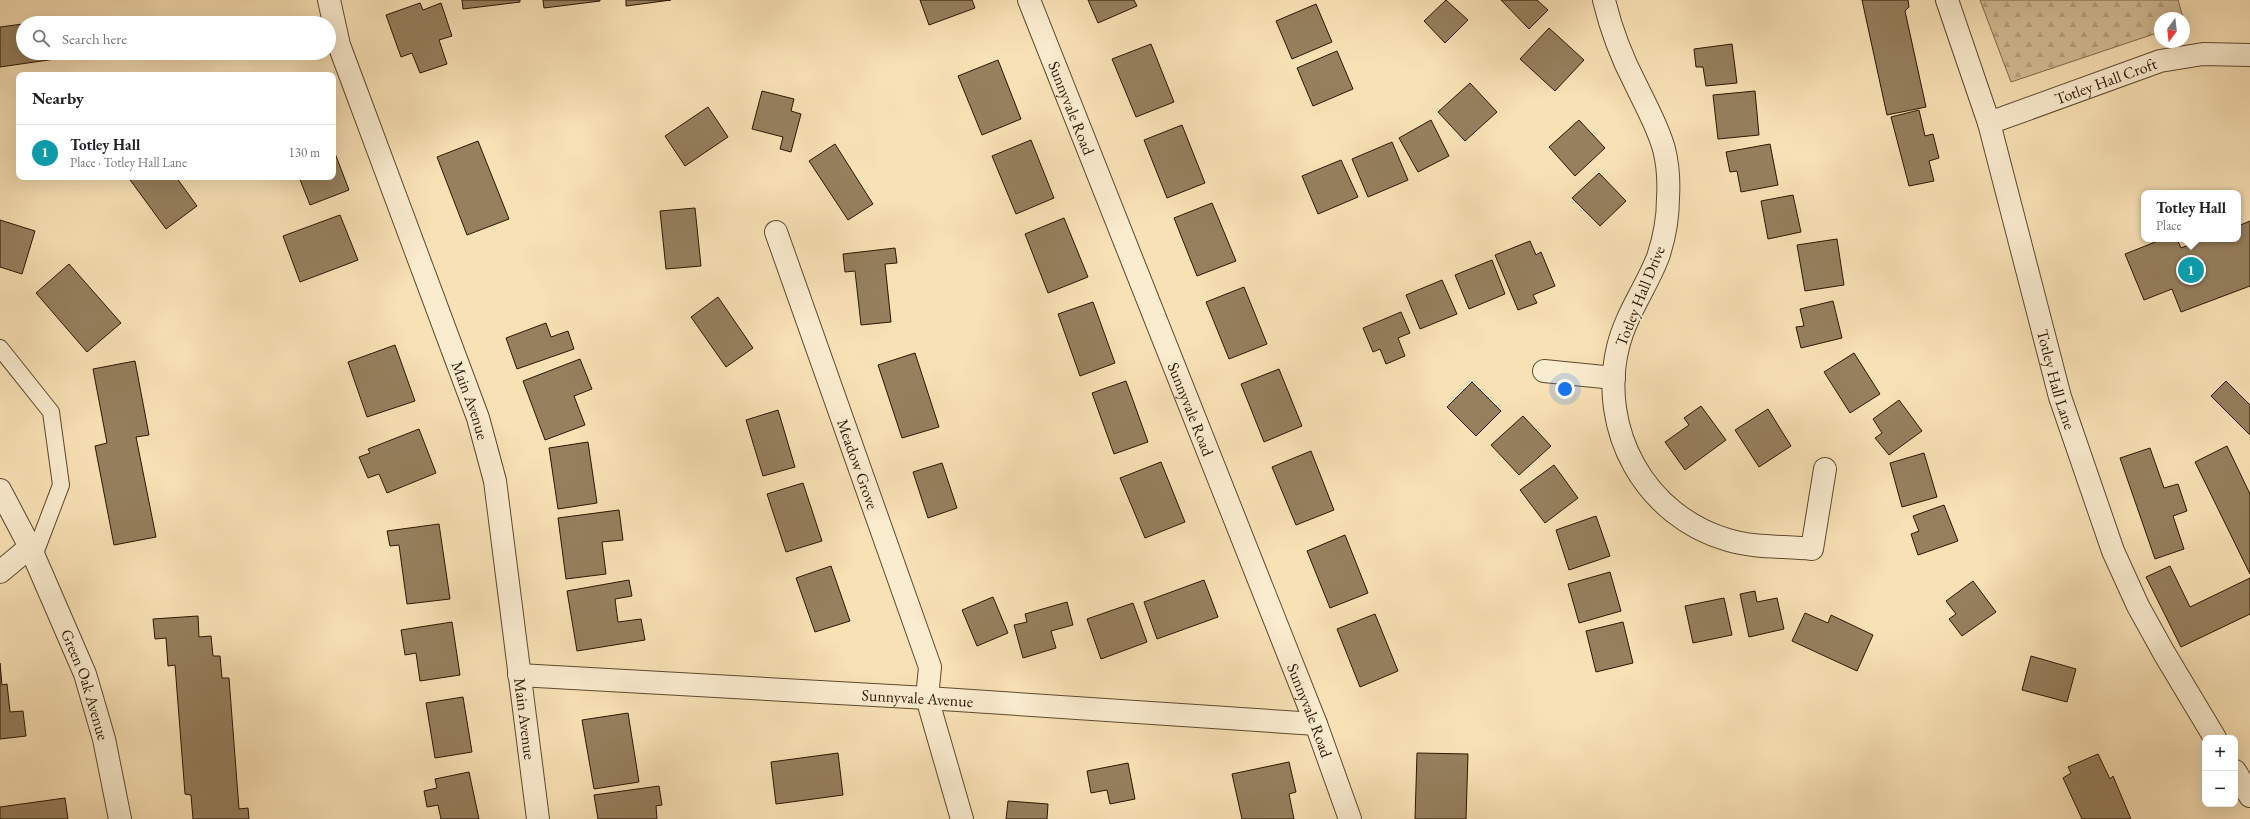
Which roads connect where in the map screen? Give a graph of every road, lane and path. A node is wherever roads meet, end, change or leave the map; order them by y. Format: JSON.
{"nodes":[{"id":1,"x":329,"y":0,"type":"edge"},
{"id":2,"x":1028,"y":0,"type":"edge"},
{"id":3,"x":1604,"y":0,"type":"edge"},
{"id":4,"x":1948,"y":0,"type":"edge"},
{"id":5,"x":332,"y":16,"type":"edge"},
{"id":6,"x":336,"y":32,"type":"edge"},
{"id":7,"x":2250,"y":55,"type":"edge"},
{"id":8,"x":1990,"y":123,"type":"junction"},
{"id":9,"x":776,"y":232,"type":"dead end"},
{"id":10,"x":0,"y":348,"type":"edge"},
{"id":11,"x":1544,"y":371,"type":"dead end"},
{"id":12,"x":1614,"y":378,"type":"junction"},
{"id":13,"x":1825,"y":469,"type":"dead end"},
{"id":14,"x":0,"y":490,"type":"edge"},
{"id":15,"x":32,"y":551,"type":"junction"},
{"id":16,"x":0,"y":572,"type":"edge"},
{"id":17,"x":519,"y":675,"type":"junction"},
{"id":18,"x":927,"y":698,"type":"junction"},
{"id":19,"x":1316,"y":724,"type":"junction"},
{"id":20,"x":2213,"y":735,"type":"edge"},
{"id":21,"x":2238,"y":776,"type":"edge"},
{"id":22,"x":2250,"y":796,"type":"edge"},
{"id":23,"x":120,"y":819,"type":"edge"},
{"id":24,"x":538,"y":819,"type":"edge"},
{"id":25,"x":962,"y":819,"type":"edge"},
{"id":26,"x":1350,"y":819,"type":"edge"}],
"edges":[{"from":1,"to":5,"type":"street","name":"Main Avenue"},
{"from":2,"to":19,"type":"street","name":"Sunnyvale Road"},
{"from":3,"to":12,"type":"street","name":"Totley Hall Drive"},
{"from":4,"to":8,"type":"street","name":"Totley Hall Lane"},
{"from":6,"to":17,"type":"street","name":"Main Avenue"},
{"from":7,"to":8,"type":"street","name":"Totley Hall Croft"},
{"from":8,"to":20,"type":"street","name":"Totley Hall Lane"},
{"from":9,"to":18,"type":"street","name":"Meadow Grove"},
{"from":10,"to":15,"type":"lane"},
{"from":11,"to":12,"type":"street"},
{"from":12,"to":13,"type":"street","name":"Totley Hall Drive"},
{"from":14,"to":15,"type":"street","name":"Green Oak Avenue"},
{"from":15,"to":16,"type":"street"},
{"from":15,"to":23,"type":"street","name":"Green Oak Avenue"},
{"from":17,"to":18,"type":"street","name":"Sunnyvale Avenue"},
{"from":17,"to":24,"type":"street","name":"Main Avenue"},
{"from":18,"to":19,"type":"street","name":"Sunnyvale Avenue"},
{"from":18,"to":25,"type":"street"},
{"from":19,"to":26,"type":"street","name":"Sunnyvale Road"},
{"from":21,"to":22,"type":"street"}]}
